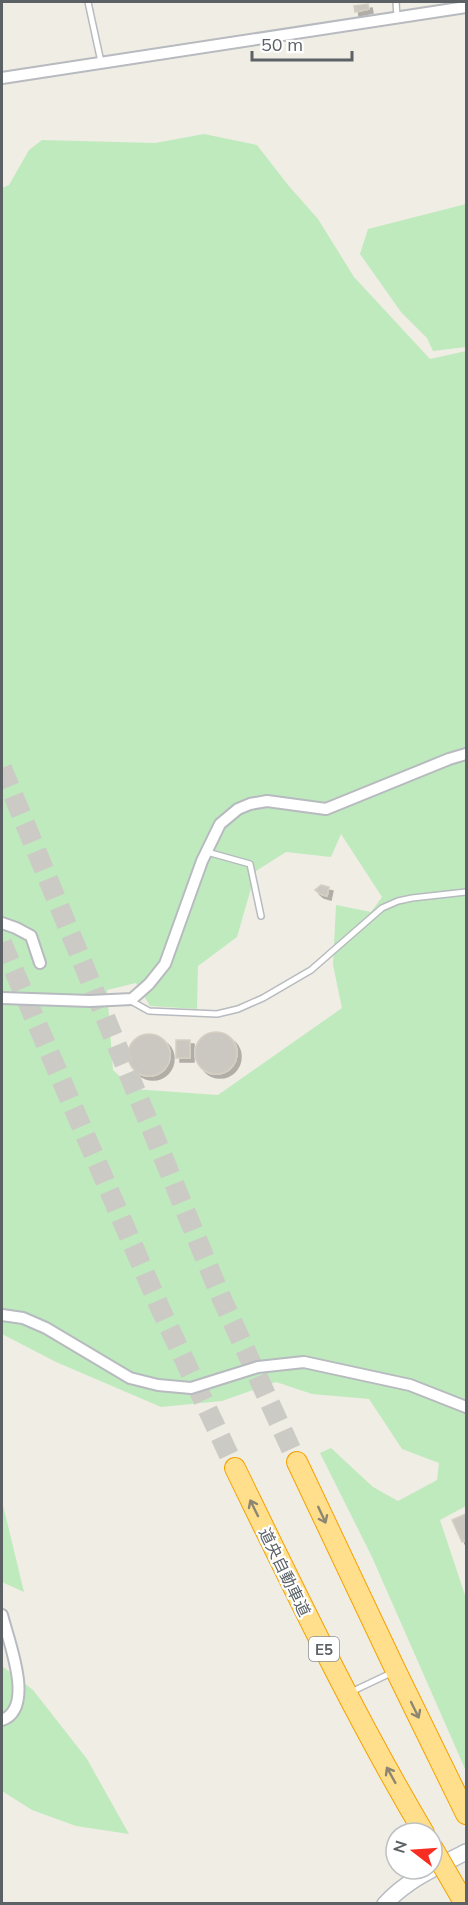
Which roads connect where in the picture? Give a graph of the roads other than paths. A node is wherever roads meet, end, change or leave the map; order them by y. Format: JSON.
{"nodes":[{"id":1,"x":88,"y":2,"type":"edge"},
{"id":2,"x":396,"y":2,"type":"edge"},
{"id":3,"x":466,"y":7,"type":"edge"},
{"id":4,"x":397,"y":17,"type":"junction"},
{"id":5,"x":101,"y":62,"type":"junction"},
{"id":6,"x":2,"y":78,"type":"edge"},
{"id":7,"x":466,"y":754,"type":"edge"},
{"id":8,"x":207,"y":852,"type":"junction"},
{"id":9,"x":466,"y":892,"type":"edge"},
{"id":10,"x":261,"y":916,"type":"dead end"},
{"id":11,"x":2,"y":923,"type":"edge"},
{"id":12,"x":40,"y":963,"type":"dead end"},
{"id":13,"x":2,"y":998,"type":"edge"},
{"id":14,"x":127,"y":999,"type":"junction"},
{"id":15,"x":2,"y":1316,"type":"edge"},
{"id":16,"x":466,"y":1407,"type":"edge"},
{"id":17,"x":297,"y":1462,"type":"tunnel mouth"},
{"id":18,"x":235,"y":1468,"type":"tunnel mouth"},
{"id":19,"x":2,"y":1616,"type":"edge"},
{"id":20,"x":396,"y":1671,"type":"junction"},
{"id":21,"x":347,"y":1694,"type":"junction"},
{"id":22,"x":2,"y":1720,"type":"edge"},
{"id":23,"x":466,"y":1814,"type":"edge"},
{"id":24,"x":417,"y":1821,"type":"edge"},
{"id":25,"x":466,"y":1852,"type":"edge"},
{"id":26,"x":444,"y":1868,"type":"edge"},
{"id":27,"x":385,"y":1904,"type":"edge"},
{"id":28,"x":465,"y":1904,"type":"edge"}],
"edges":[{"from":1,"to":5,"type":"lane"},
{"from":2,"to":4,"type":"lane"},
{"from":3,"to":4,"type":"street"},
{"from":4,"to":5,"type":"street"},
{"from":5,"to":6,"type":"street"},
{"from":7,"to":8,"type":"street"},
{"from":8,"to":10,"type":"lane"},
{"from":8,"to":14,"type":"street"},
{"from":9,"to":14,"type":"lane"},
{"from":11,"to":12,"type":"street"},
{"from":13,"to":14,"type":"street"},
{"from":15,"to":16,"type":"street"},
{"from":17,"to":20,"type":"highway","one_way":true},
{"from":21,"to":18,"type":"highway","name":"道央自動車道","number":"E5","one_way":true},
{"from":19,"to":22,"type":"street"},
{"from":20,"to":21,"type":"lane"},
{"from":20,"to":23,"type":"highway","one_way":true},
{"from":24,"to":21,"type":"highway","name":"道央自動車道","number":"E5","one_way":true},
{"from":25,"to":27,"type":"main road"},
{"from":26,"to":28,"type":"highway","bridge":true}]}
